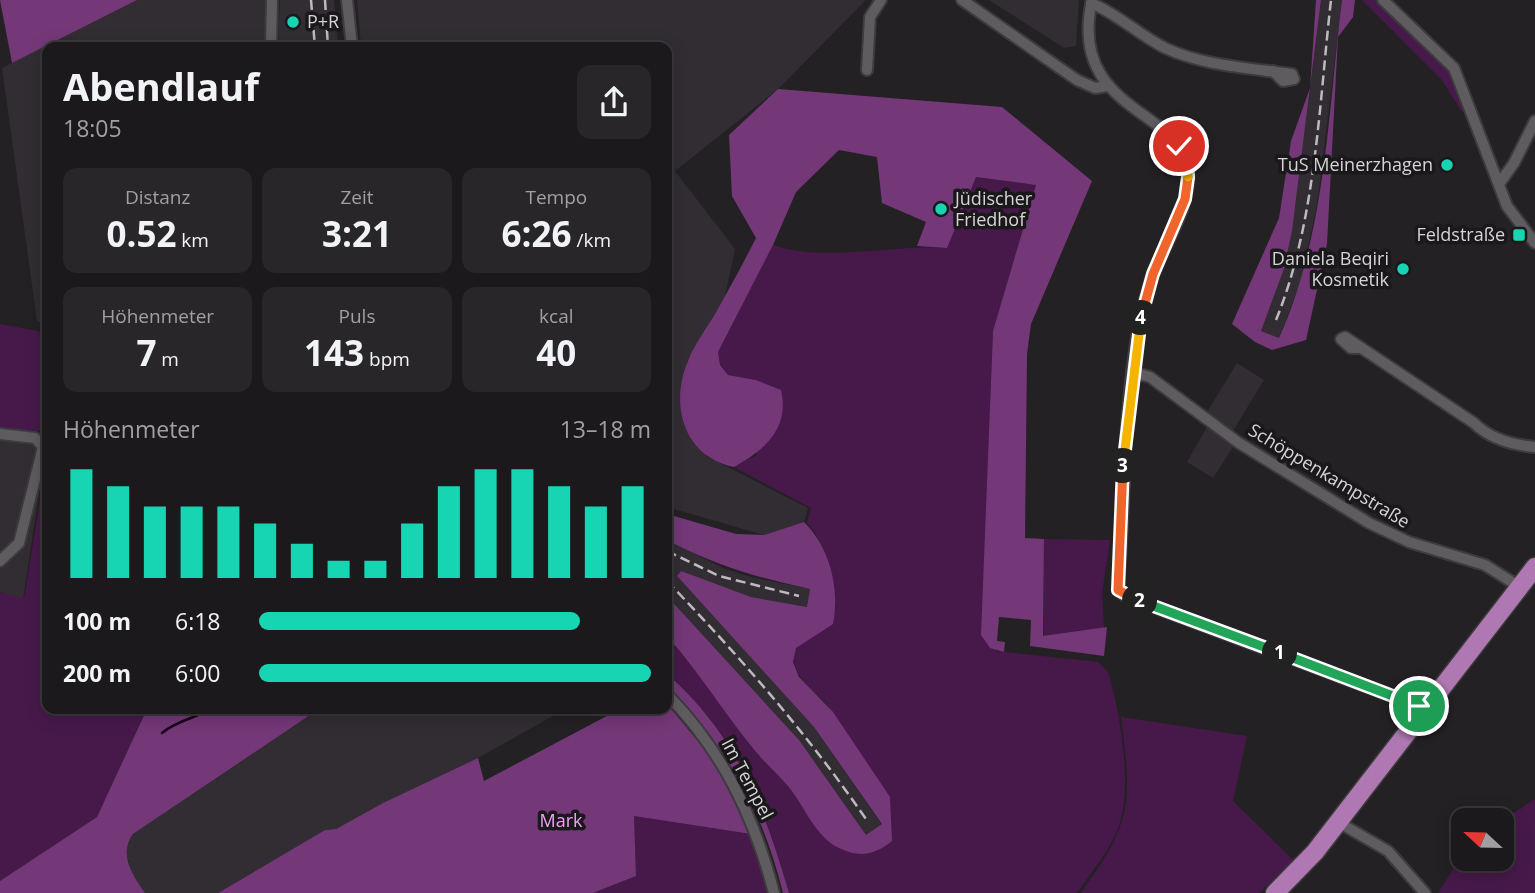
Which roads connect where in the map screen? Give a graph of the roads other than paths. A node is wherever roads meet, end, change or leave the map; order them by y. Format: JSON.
{"nodes":[{"id":1,"x":272,"y":0,"type":"edge"},
{"id":2,"x":346,"y":0,"type":"edge"},
{"id":3,"x":881,"y":0,"type":"edge"},
{"id":4,"x":962,"y":0,"type":"edge"},
{"id":5,"x":1383,"y":0,"type":"edge"},
{"id":6,"x":1092,"y":1,"type":"edge"},
{"id":7,"x":271,"y":42,"type":"edge"},
{"id":8,"x":351,"y":42,"type":"edge"},
{"id":9,"x":867,"y":70,"type":"dead end"},
{"id":10,"x":1273,"y":71,"type":"dead end"},
{"id":11,"x":1108,"y":86,"type":"junction"},
{"id":12,"x":1535,"y":121,"type":"edge"},
{"id":13,"x":1499,"y":184,"type":"junction"},
{"id":14,"x":1535,"y":243,"type":"edge"},
{"id":15,"x":1361,"y":348,"type":"dead end"},
{"id":16,"x":1132,"y":372,"type":"junction"},
{"id":17,"x":0,"y":434,"type":"edge"},
{"id":18,"x":42,"y":446,"type":"edge"},
{"id":19,"x":1535,"y":447,"type":"edge"},
{"id":20,"x":42,"y":451,"type":"edge"},
{"id":21,"x":0,"y":561,"type":"edge"},
{"id":22,"x":1535,"y":567,"type":"edge"},
{"id":23,"x":1520,"y":587,"type":"junction"},
{"id":24,"x":672,"y":699,"type":"edge"},
{"id":25,"x":1426,"y":709,"type":"junction"},
{"id":26,"x":1338,"y":822,"type":"junction"},
{"id":27,"x":774,"y":893,"type":"edge"},
{"id":28,"x":1275,"y":893,"type":"edge"},
{"id":29,"x":1425,"y":893,"type":"edge"}],
"edges":[{"from":1,"to":7,"type":"street"},
{"from":2,"to":8,"type":"street"},
{"from":3,"to":9,"type":"street"},
{"from":4,"to":11,"type":"street"},
{"from":5,"to":13,"type":"street"},
{"from":6,"to":10,"type":"street"},
{"from":6,"to":11,"type":"street"},
{"from":11,"to":16,"type":"street"},
{"from":12,"to":13,"type":"street"},
{"from":13,"to":14,"type":"street"},
{"from":15,"to":19,"type":"street"},
{"from":16,"to":23,"type":"street","name":"Schöppenkampstraße"},
{"from":16,"to":25,"type":"street"},
{"from":17,"to":18,"type":"street"},
{"from":20,"to":21,"type":"street"},
{"from":22,"to":23,"type":"main road"},
{"from":23,"to":25,"type":"main road"},
{"from":24,"to":27,"type":"street","name":"Im Tempel"},
{"from":25,"to":26,"type":"main road"},
{"from":26,"to":28,"type":"main road"},
{"from":26,"to":29,"type":"street"}]}
